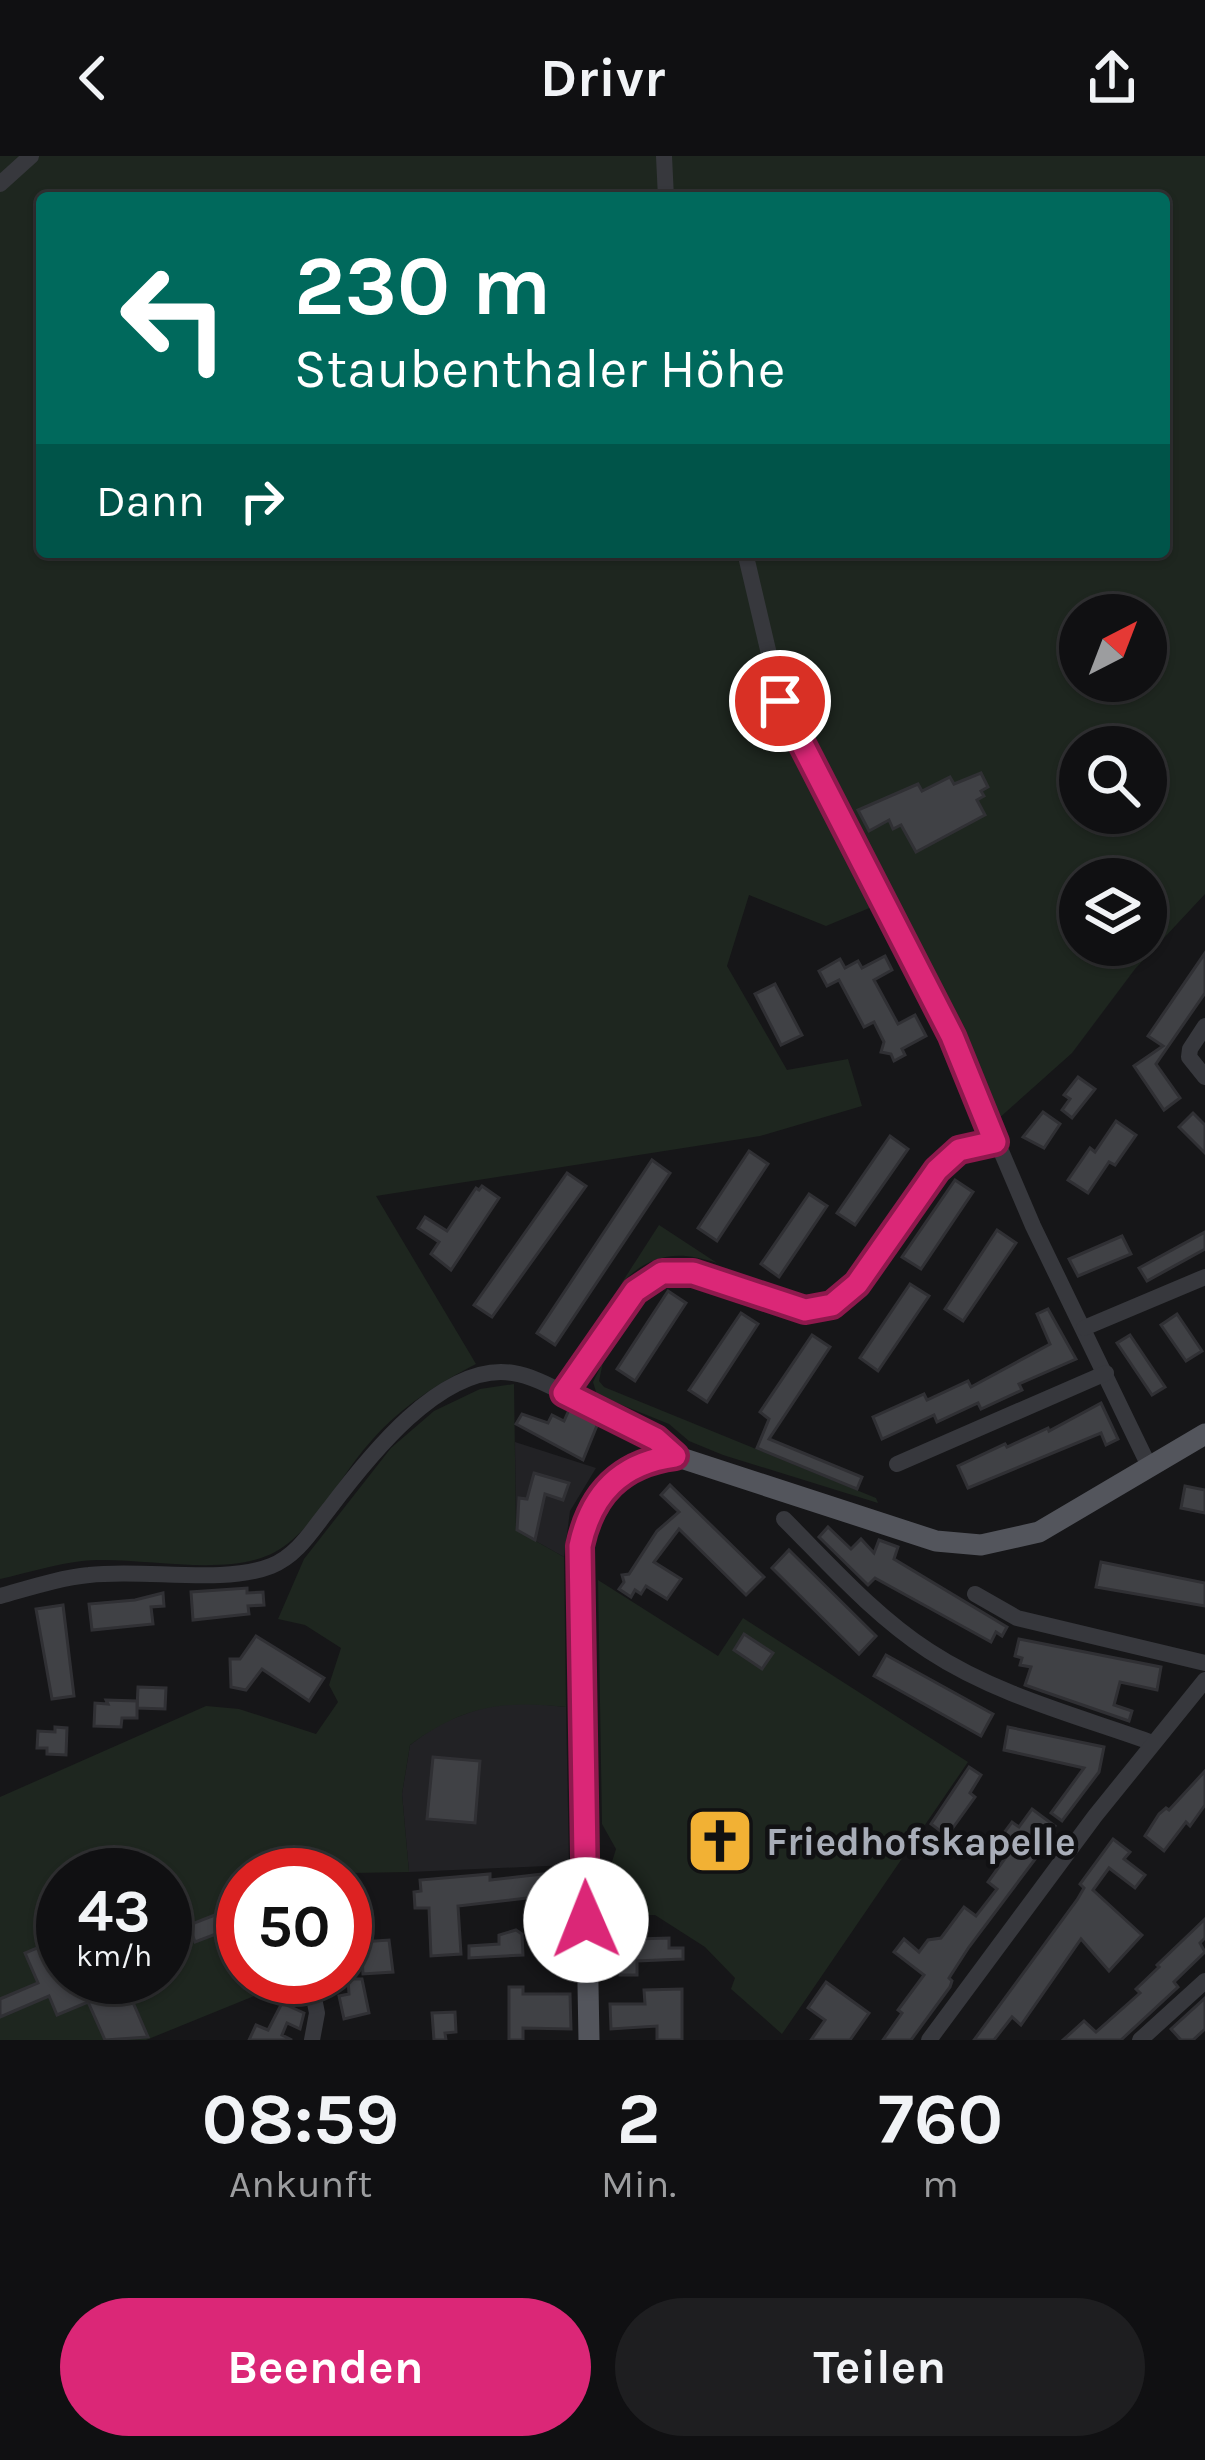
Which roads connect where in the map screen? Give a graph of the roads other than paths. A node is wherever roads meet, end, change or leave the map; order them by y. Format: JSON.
{"nodes":[{"id":1,"x":31,"y":156,"type":"edge"},
{"id":2,"x":664,"y":156,"type":"edge"},
{"id":3,"x":0,"y":184,"type":"edge"},
{"id":4,"x":666,"y":192,"type":"edge"},
{"id":5,"x":746,"y":558,"type":"edge"},
{"id":6,"x":1205,"y":1026,"type":"edge"},
{"id":7,"x":1205,"y":1077,"type":"edge"},
{"id":8,"x":995,"y":1142,"type":"junction"},
{"id":9,"x":1205,"y":1277,"type":"edge"},
{"id":10,"x":1084,"y":1328,"type":"junction"},
{"id":11,"x":1106,"y":1373,"type":"junction"},
{"id":12,"x":564,"y":1393,"type":"junction"},
{"id":13,"x":1205,"y":1434,"type":"edge"},
{"id":14,"x":675,"y":1456,"type":"junction"},
{"id":15,"x":897,"y":1464,"type":"dead end"},
{"id":16,"x":1150,"y":1466,"type":"junction"},
{"id":17,"x":784,"y":1519,"type":"dead end"},
{"id":18,"x":975,"y":1594,"type":"dead end"},
{"id":19,"x":0,"y":1596,"type":"edge"},
{"id":20,"x":1205,"y":1663,"type":"edge"},
{"id":21,"x":1205,"y":1679,"type":"edge"},
{"id":22,"x":1154,"y":1743,"type":"junction"},
{"id":23,"x":1205,"y":1981,"type":"edge"},
{"id":24,"x":316,"y":2004,"type":"edge"},
{"id":25,"x":312,"y":2040,"type":"edge"},
{"id":26,"x":589,"y":2040,"type":"edge"},
{"id":27,"x":929,"y":2040,"type":"edge"},
{"id":28,"x":1140,"y":2040,"type":"edge"}],
"edges":[{"from":1,"to":3,"type":"street"},
{"from":2,"to":4,"type":"street"},
{"from":5,"to":8,"type":"street"},
{"from":6,"to":7,"type":"street"},
{"from":8,"to":10,"type":"street"},
{"from":8,"to":12,"type":"street"},
{"from":9,"to":10,"type":"street"},
{"from":10,"to":11,"type":"street"},
{"from":11,"to":15,"type":"street"},
{"from":11,"to":16,"type":"street"},
{"from":12,"to":14,"type":"street"},
{"from":12,"to":19,"type":"street"},
{"from":13,"to":16,"type":"main road"},
{"from":14,"to":16,"type":"main road"},
{"from":14,"to":26,"type":"main road"},
{"from":17,"to":22,"type":"street"},
{"from":18,"to":20,"type":"street"},
{"from":21,"to":22,"type":"street"},
{"from":22,"to":27,"type":"street"},
{"from":23,"to":28,"type":"street"},
{"from":24,"to":25,"type":"street"}]}
